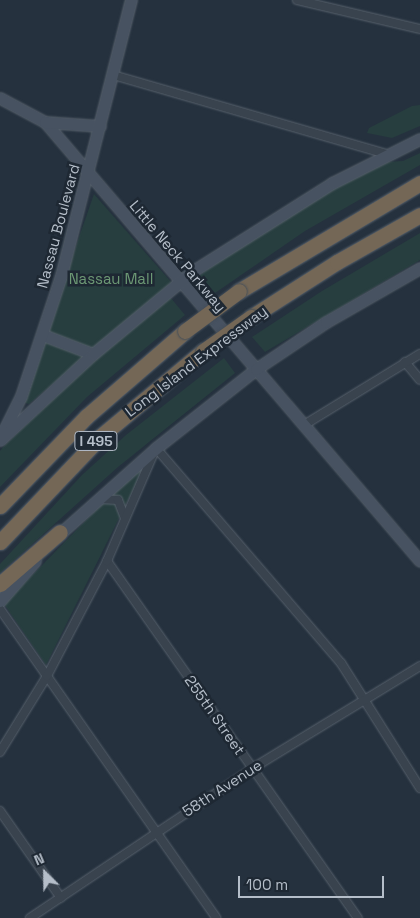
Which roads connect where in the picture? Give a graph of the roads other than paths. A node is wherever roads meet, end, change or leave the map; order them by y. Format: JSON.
{"nodes":[{"id":1,"x":131,"y":0,"type":"edge"},
{"id":2,"x":297,"y":0,"type":"edge"},
{"id":3,"x":329,"y":4,"type":"edge"},
{"id":4,"x":420,"y":29,"type":"edge"},
{"id":5,"x":113,"y":75,"type":"junction"},
{"id":6,"x":0,"y":98,"type":"edge"},
{"id":7,"x":45,"y":122,"type":"junction"},
{"id":8,"x":100,"y":126,"type":"junction"},
{"id":9,"x":420,"y":139,"type":"edge"},
{"id":10,"x":387,"y":154,"type":"junction"},
{"id":11,"x":88,"y":173,"type":"junction"},
{"id":12,"x":420,"y":183,"type":"edge"},
{"id":13,"x":420,"y":215,"type":"edge"},
{"id":14,"x":420,"y":268,"type":"edge"},
{"id":15,"x":179,"y":281,"type":"junction"},
{"id":16,"x":43,"y":335,"type":"junction"},
{"id":17,"x":93,"y":354,"type":"junction"},
{"id":18,"x":420,"y":354,"type":"edge"},
{"id":19,"x":405,"y":362,"type":"junction"},
{"id":20,"x":256,"y":369,"type":"junction"},
{"id":21,"x":420,"y":380,"type":"edge"},
{"id":22,"x":304,"y":425,"type":"junction"},
{"id":23,"x":0,"y":439,"type":"edge"},
{"id":24,"x":156,"y":448,"type":"junction"},
{"id":25,"x":98,"y":499,"type":"junction"},
{"id":26,"x":0,"y":506,"type":"edge"},
{"id":27,"x":125,"y":520,"type":"junction"},
{"id":28,"x":60,"y":532,"type":"junction"},
{"id":29,"x":0,"y":542,"type":"edge"},
{"id":30,"x":107,"y":561,"type":"junction"},
{"id":31,"x":420,"y":561,"type":"edge"},
{"id":32,"x":0,"y":584,"type":"edge"},
{"id":33,"x":0,"y":601,"type":"edge"},
{"id":34,"x":0,"y":609,"type":"edge"},
{"id":35,"x":420,"y":666,"type":"edge"},
{"id":36,"x":47,"y":676,"type":"junction"},
{"id":37,"x":366,"y":699,"type":"junction"},
{"id":38,"x":0,"y":752,"type":"edge"},
{"id":39,"x":252,"y":768,"type":"junction"},
{"id":40,"x":420,"y":788,"type":"edge"},
{"id":41,"x":0,"y":811,"type":"edge"},
{"id":42,"x":155,"y":832,"type":"junction"},
{"id":43,"x":61,"y":898,"type":"junction"},
{"id":44,"x":30,"y":918,"type":"edge"},
{"id":45,"x":216,"y":918,"type":"edge"},
{"id":46,"x":358,"y":918,"type":"edge"}],
"edges":[{"from":1,"to":5,"type":"main road","name":"Nassau Boulevard"},
{"from":2,"to":3,"type":"street"},
{"from":3,"to":4,"type":"street"},
{"from":5,"to":8,"type":"main road","name":"Nassau Boulevard"},
{"from":5,"to":10,"type":"street"},
{"from":6,"to":7,"type":"main road","name":"Little Neck Parkway"},
{"from":7,"to":8,"type":"main road"},
{"from":7,"to":11,"type":"main road","name":"Little Neck Parkway"},
{"from":8,"to":11,"type":"main road","name":"Nassau Boulevard"},
{"from":9,"to":10,"type":"main road"},
{"from":10,"to":15,"type":"main road"},
{"from":11,"to":15,"type":"main road","name":"Little Neck Parkway"},
{"from":11,"to":16,"type":"main road","name":"Nassau Boulevard"},
{"from":12,"to":26,"type":"highway","name":"Long Island Expressway","number":"I 495","bridge":true},
{"from":13,"to":29,"type":"highway","name":"Long Island Expressway","number":"I 495","bridge":true},
{"from":14,"to":20,"type":"main road"},
{"from":15,"to":17,"type":"main road"},
{"from":15,"to":20,"type":"main road","name":"Little Neck Parkway"},
{"from":16,"to":17,"type":"main road"},
{"from":16,"to":23,"type":"main road","name":"Nassau Boulevard"},
{"from":17,"to":23,"type":"main road"},
{"from":18,"to":19,"type":"street"},
{"from":19,"to":21,"type":"street"},
{"from":19,"to":22,"type":"street"},
{"from":20,"to":22,"type":"main road","name":"Little Neck Parkway"},
{"from":20,"to":24,"type":"main road"},
{"from":22,"to":31,"type":"main road","name":"Little Neck Parkway"},
{"from":24,"to":25,"type":"main road"},
{"from":24,"to":27,"type":"street"},
{"from":24,"to":37,"type":"street"},
{"from":25,"to":27,"type":"street"},
{"from":25,"to":28,"type":"main road"},
{"from":27,"to":30,"type":"street"},
{"from":28,"to":32,"type":"highway"},
{"from":28,"to":33,"type":"main road"},
{"from":30,"to":36,"type":"street"},
{"from":30,"to":39,"type":"street","name":"255th Street"},
{"from":34,"to":36,"type":"street"},
{"from":35,"to":37,"type":"street","name":"58th Avenue"},
{"from":36,"to":38,"type":"street"},
{"from":36,"to":42,"type":"street"},
{"from":37,"to":39,"type":"street","name":"58th Avenue"},
{"from":37,"to":40,"type":"street"},
{"from":39,"to":42,"type":"street","name":"58th Avenue"},
{"from":39,"to":46,"type":"street","name":"255th Street"},
{"from":41,"to":43,"type":"street"},
{"from":42,"to":43,"type":"street","name":"58th Avenue"},
{"from":42,"to":45,"type":"street"},
{"from":43,"to":44,"type":"street","name":"58th Avenue"}]}
